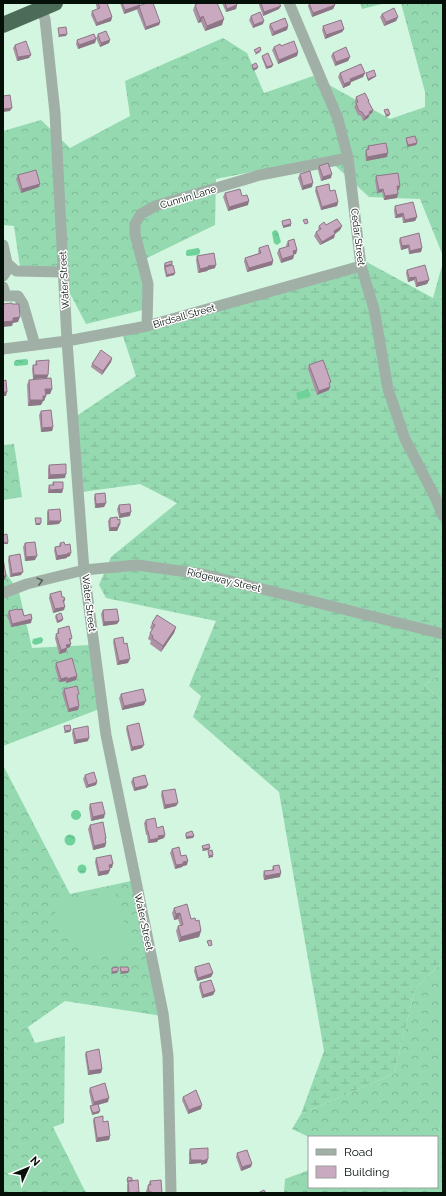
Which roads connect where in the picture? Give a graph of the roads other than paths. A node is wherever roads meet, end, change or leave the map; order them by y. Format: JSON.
{"nodes":[{"id":1,"x":289,"y":3,"type":"edge"},
{"id":2,"x":48,"y":6,"type":"edge"},
{"id":3,"x":3,"y":25,"type":"edge"},
{"id":4,"x":348,"y":158,"type":"junction"},
{"id":5,"x":3,"y":245,"type":"edge"},
{"id":6,"x":10,"y":266,"type":"junction"},
{"id":7,"x":361,"y":266,"type":"junction"},
{"id":8,"x":64,"y":272,"type":"junction"},
{"id":9,"x":3,"y":276,"type":"edge"},
{"id":10,"x":3,"y":287,"type":"edge"},
{"id":11,"x":147,"y":326,"type":"junction"},
{"id":12,"x":67,"y":341,"type":"junction"},
{"id":13,"x":35,"y":345,"type":"junction"},
{"id":14,"x":3,"y":349,"type":"edge"},
{"id":15,"x":443,"y":516,"type":"edge"},
{"id":16,"x":84,"y":570,"type":"junction"},
{"id":17,"x":3,"y":593,"type":"edge"},
{"id":18,"x":443,"y":634,"type":"edge"},
{"id":19,"x":171,"y":1193,"type":"edge"}],
"edges":[{"from":1,"to":4,"type":"street","name":"Cedar Street"},
{"from":2,"to":3,"type":"highway"},
{"from":2,"to":8,"type":"street","name":"Water Street"},
{"from":4,"to":7,"type":"street","name":"Cedar Street"},
{"from":4,"to":11,"type":"street","name":"Cunnin Lane"},
{"from":5,"to":6,"type":"street"},
{"from":6,"to":8,"type":"street"},
{"from":6,"to":9,"type":"street"},
{"from":7,"to":11,"type":"street","name":"Birdsall Street"},
{"from":7,"to":15,"type":"street","name":"Cedar Street"},
{"from":8,"to":12,"type":"street","name":"Water Street"},
{"from":10,"to":13,"type":"street"},
{"from":11,"to":12,"type":"street","name":"Birdsall Street"},
{"from":12,"to":13,"type":"street","name":"Birdsall Street"},
{"from":12,"to":16,"type":"street","name":"Water Street"},
{"from":13,"to":14,"type":"street","name":"Birdsall Street"},
{"from":17,"to":16,"type":"street","name":"Ridgeway Street","one_way":true},
{"from":16,"to":18,"type":"street","name":"Ridgeway Street"},
{"from":16,"to":19,"type":"street","name":"Water Street"}]}
